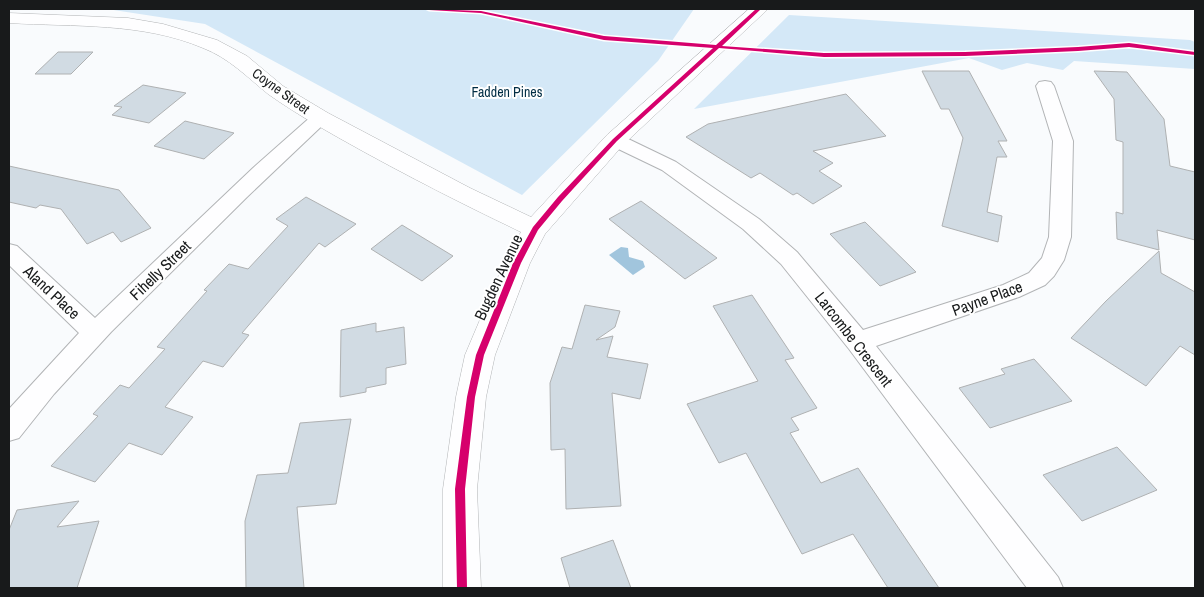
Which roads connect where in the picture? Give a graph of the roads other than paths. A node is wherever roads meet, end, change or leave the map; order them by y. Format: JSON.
{"nodes":[{"id":1,"x":759,"y":9,"type":"edge"},
{"id":2,"x":9,"y":18,"type":"edge"},
{"id":3,"x":1045,"y":86,"type":"dead end"},
{"id":4,"x":320,"y":118,"type":"junction"},
{"id":5,"x":615,"y":140,"type":"junction"},
{"id":6,"x":536,"y":229,"type":"junction"},
{"id":7,"x":9,"y":252,"type":"edge"},
{"id":8,"x":94,"y":333,"type":"junction"},
{"id":9,"x":858,"y":342,"type":"junction"},
{"id":10,"x":9,"y":429,"type":"edge"},
{"id":11,"x":462,"y":588,"type":"edge"},
{"id":12,"x":1047,"y":588,"type":"edge"}],
"edges":[{"from":1,"to":5,"type":"street","name":"Bugden Avenue"},
{"from":2,"to":4,"type":"street","name":"Coyne Street"},
{"from":3,"to":9,"type":"street","name":"Payne Place"},
{"from":4,"to":6,"type":"street","name":"Coyne Street"},
{"from":4,"to":8,"type":"street","name":"Fihelly Street"},
{"from":5,"to":6,"type":"street","name":"Bugden Avenue"},
{"from":5,"to":9,"type":"street","name":"Larcombe Crescent"},
{"from":6,"to":11,"type":"street","name":"Bugden Avenue"},
{"from":7,"to":8,"type":"street","name":"Aland Place"},
{"from":8,"to":10,"type":"street","name":"Fihelly Street"},
{"from":9,"to":12,"type":"street","name":"Larcombe Crescent"}]}
